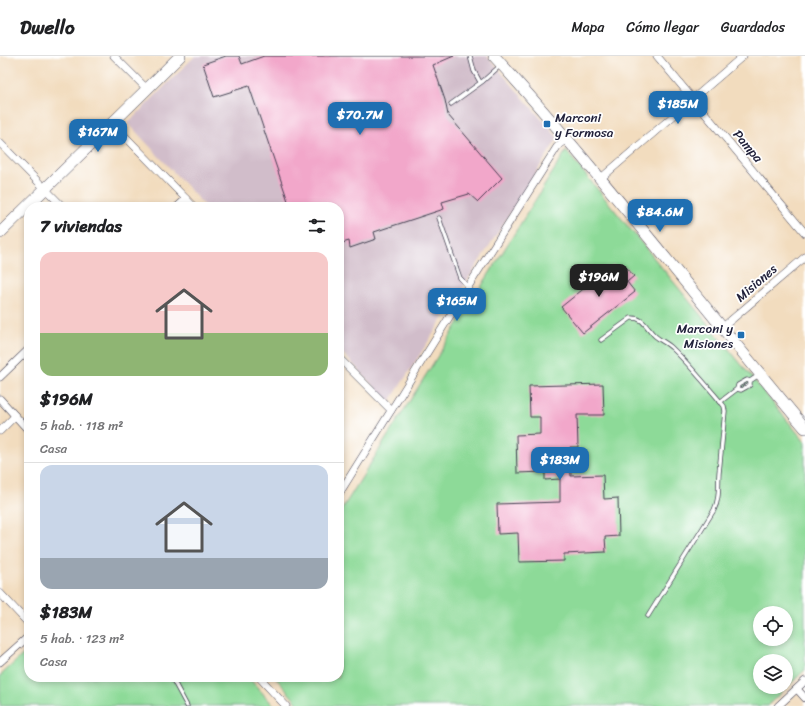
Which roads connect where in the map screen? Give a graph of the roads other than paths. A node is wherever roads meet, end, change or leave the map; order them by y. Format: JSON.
{"nodes":[{"id":1,"x":114,"y":56,"type":"edge"},
{"id":2,"x":180,"y":56,"type":"edge"},
{"id":3,"x":470,"y":56,"type":"edge"},
{"id":4,"x":657,"y":56,"type":"edge"},
{"id":5,"x":744,"y":56,"type":"edge"},
{"id":6,"x":498,"y":60,"type":"edge"},
{"id":7,"x":480,"y":82,"type":"junction"},
{"id":8,"x":147,"y":89,"type":"junction"},
{"id":9,"x":693,"y":100,"type":"junction"},
{"id":10,"x":451,"y":104,"type":"dead end"},
{"id":11,"x":112,"y":123,"type":"junction"},
{"id":12,"x":567,"y":140,"type":"junction"},
{"id":13,"x":0,"y":143,"type":"edge"},
{"id":14,"x":600,"y":179,"type":"junction"},
{"id":15,"x":46,"y":189,"type":"junction"},
{"id":16,"x":186,"y":199,"type":"junction"},
{"id":17,"x":32,"y":202,"type":"edge"},
{"id":18,"x":58,"y":202,"type":"edge"},
{"id":19,"x":183,"y":202,"type":"edge"},
{"id":20,"x":189,"y":202,"type":"edge"},
{"id":21,"x":24,"y":210,"type":"edge"},
{"id":22,"x":439,"y":218,"type":"dead end"},
{"id":23,"x":0,"y":233,"type":"edge"},
{"id":24,"x":805,"y":233,"type":"edge"},
{"id":25,"x":805,"y":257,"type":"edge"},
{"id":26,"x":468,"y":287,"type":"junction"},
{"id":27,"x":723,"y":327,"type":"junction"},
{"id":28,"x":602,"y":340,"type":"dead end"},
{"id":29,"x":24,"y":354,"type":"edge"},
{"id":30,"x":344,"y":363,"type":"edge"},
{"id":31,"x":0,"y":377,"type":"edge"},
{"id":32,"x":755,"y":378,"type":"junction"},
{"id":33,"x":0,"y":399,"type":"edge"},
{"id":34,"x":720,"y":402,"type":"junction"},
{"id":35,"x":391,"y":410,"type":"junction"},
{"id":36,"x":16,"y":416,"type":"junction"},
{"id":37,"x":24,"y":425,"type":"edge"},
{"id":38,"x":805,"y":428,"type":"edge"},
{"id":39,"x":0,"y":430,"type":"edge"},
{"id":40,"x":344,"y":484,"type":"edge"},
{"id":41,"x":0,"y":593,"type":"edge"},
{"id":42,"x":648,"y":616,"type":"dead end"},
{"id":43,"x":24,"y":619,"type":"edge"},
{"id":44,"x":24,"y":640,"type":"edge"},
{"id":45,"x":0,"y":662,"type":"edge"},
{"id":46,"x":805,"y":681,"type":"edge"},
{"id":47,"x":174,"y":682,"type":"edge"},
{"id":48,"x":264,"y":682,"type":"edge"},
{"id":49,"x":797,"y":689,"type":"junction"},
{"id":50,"x":805,"y":698,"type":"edge"},
{"id":51,"x":187,"y":706,"type":"edge"},
{"id":52,"x":286,"y":706,"type":"edge"},
{"id":53,"x":778,"y":706,"type":"edge"}],
"edges":[{"from":1,"to":8,"type":"street"},
{"from":2,"to":8,"type":"main road"},
{"from":3,"to":7,"type":"lane"},
{"from":4,"to":9,"type":"street","name":"Pampa"},
{"from":5,"to":9,"type":"street"},
{"from":6,"to":7,"type":"lane"},
{"from":6,"to":12,"type":"main road"},
{"from":7,"to":10,"type":"lane"},
{"from":8,"to":11,"type":"main road"},
{"from":9,"to":14,"type":"street"},
{"from":9,"to":24,"type":"street","name":"Pampa"},
{"from":11,"to":15,"type":"main road"},
{"from":11,"to":16,"type":"street"},
{"from":12,"to":14,"type":"main road"},
{"from":12,"to":26,"type":"street"},
{"from":13,"to":15,"type":"street"},
{"from":14,"to":27,"type":"main road"},
{"from":15,"to":17,"type":"main road"},
{"from":15,"to":18,"type":"street"},
{"from":16,"to":19,"type":"street"},
{"from":16,"to":20,"type":"street"},
{"from":21,"to":23,"type":"main road"},
{"from":22,"to":26,"type":"lane"},
{"from":25,"to":27,"type":"street","name":"Misiones"},
{"from":26,"to":35,"type":"street"},
{"from":27,"to":32,"type":"main road"},
{"from":28,"to":34,"type":"lane"},
{"from":29,"to":31,"type":"street"},
{"from":30,"to":35,"type":"street"},
{"from":32,"to":34,"type":"lane"},
{"from":32,"to":38,"type":"main road"},
{"from":33,"to":36,"type":"street"},
{"from":34,"to":42,"type":"lane"},
{"from":35,"to":40,"type":"street"},
{"from":36,"to":37,"type":"street"},
{"from":36,"to":39,"type":"street"},
{"from":41,"to":43,"type":"street"},
{"from":44,"to":45,"type":"street"},
{"from":46,"to":49,"type":"street"},
{"from":47,"to":51,"type":"lane"},
{"from":48,"to":52,"type":"street"},
{"from":49,"to":50,"type":"street"},
{"from":49,"to":53,"type":"street"}]}
